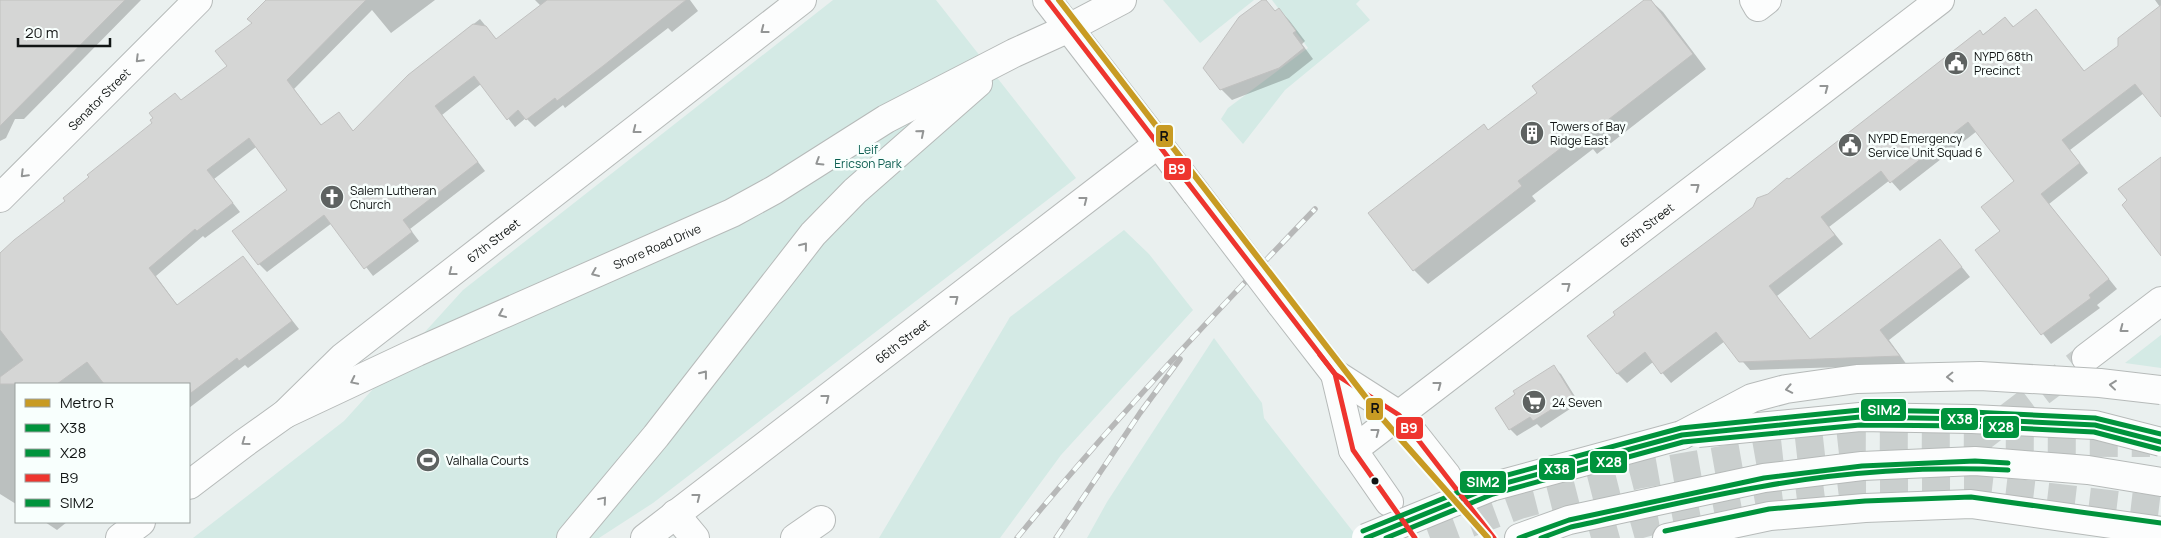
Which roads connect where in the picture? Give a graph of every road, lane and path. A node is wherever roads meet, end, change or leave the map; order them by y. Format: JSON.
{"nodes":[{"id":1,"x":198,"y":0,"type":"edge"},
{"id":2,"x":802,"y":0,"type":"edge"},
{"id":3,"x":1047,"y":0,"type":"edge"},
{"id":4,"x":1122,"y":0,"type":"edge"},
{"id":5,"x":1754,"y":0,"type":"edge"},
{"id":6,"x":1767,"y":0,"type":"edge"},
{"id":7,"x":1940,"y":0,"type":"edge"},
{"id":8,"x":1069,"y":28,"type":"junction"},
{"id":9,"x":1014,"y":53,"type":"junction"},
{"id":10,"x":1158,"y":144,"type":"junction"},
{"id":11,"x":0,"y":198,"type":"edge"},
{"id":12,"x":2161,"y":301,"type":"edge"},
{"id":13,"x":2086,"y":358,"type":"tunnel mouth"},
{"id":14,"x":1334,"y":374,"type":"junction"},
{"id":15,"x":2161,"y":390,"type":"edge"},
{"id":16,"x":285,"y":414,"type":"junction"},
{"id":17,"x":1399,"y":415,"type":"junction"},
{"id":18,"x":1682,"y":435,"type":"junction"},
{"id":19,"x":2161,"y":442,"type":"edge"},
{"id":20,"x":1353,"y":450,"type":"junction"},
{"id":21,"x":1447,"y":476,"type":"dead end"},
{"id":22,"x":2161,"y":482,"type":"edge"},
{"id":23,"x":190,"y":484,"type":"edge"},
{"id":24,"x":1390,"y":502,"type":"dead end"},
{"id":25,"x":675,"y":514,"type":"junction"},
{"id":26,"x":820,"y":520,"type":"dead end"},
{"id":27,"x":140,"y":523,"type":"edge"},
{"id":28,"x":2161,"y":531,"type":"edge"},
{"id":29,"x":120,"y":538,"type":"edge"},
{"id":30,"x":572,"y":538,"type":"edge"},
{"id":31,"x":645,"y":538,"type":"edge"},
{"id":32,"x":695,"y":538,"type":"edge"},
{"id":33,"x":796,"y":538,"type":"edge"},
{"id":34,"x":1366,"y":538,"type":"edge"},
{"id":35,"x":1519,"y":538,"type":"edge"},
{"id":36,"x":1667,"y":538,"type":"edge"}],
"edges":[{"from":1,"to":11,"type":"main road","name":"Senator Street","one_way":true},
{"from":2,"to":16,"type":"main road","name":"67th Street","one_way":true},
{"from":3,"to":8,"type":"main road"},
{"from":4,"to":8,"type":"main road","name":"Shore Road Drive"},
{"from":5,"to":6,"type":"main road"},
{"from":17,"to":7,"type":"main road","name":"65th Street","one_way":true},
{"from":8,"to":9,"type":"main road","name":"Shore Road Drive"},
{"from":8,"to":10,"type":"main road"},
{"from":9,"to":16,"type":"main road","name":"Shore Road Drive","one_way":true},
{"from":30,"to":9,"type":"main road","name":"Shore Road Drive","one_way":true},
{"from":10,"to":14,"type":"main road","bridge":true},
{"from":25,"to":10,"type":"main road","name":"66th Street","one_way":true},
{"from":12,"to":13,"type":"main road","one_way":true},
{"from":14,"to":17,"type":"main road"},
{"from":14,"to":20,"type":"main road"},
{"from":15,"to":18,"type":"main road","one_way":true,"bridge":true},
{"from":16,"to":23,"type":"main road","name":"67th Street","one_way":true},
{"from":20,"to":17,"type":"main road","name":"65th Street","one_way":true},
{"from":17,"to":21,"type":"main road"},
{"from":18,"to":19,"type":"main road","bridge":true},
{"from":18,"to":34,"type":"main road","bridge":true},
{"from":20,"to":24,"type":"main road"},
{"from":22,"to":35,"type":"main road"},
{"from":25,"to":31,"type":"main road","name":"66th Street"},
{"from":25,"to":32,"type":"main road"},
{"from":26,"to":33,"type":"main road"},
{"from":27,"to":29,"type":"main road"},
{"from":28,"to":36,"type":"main road"}]}
